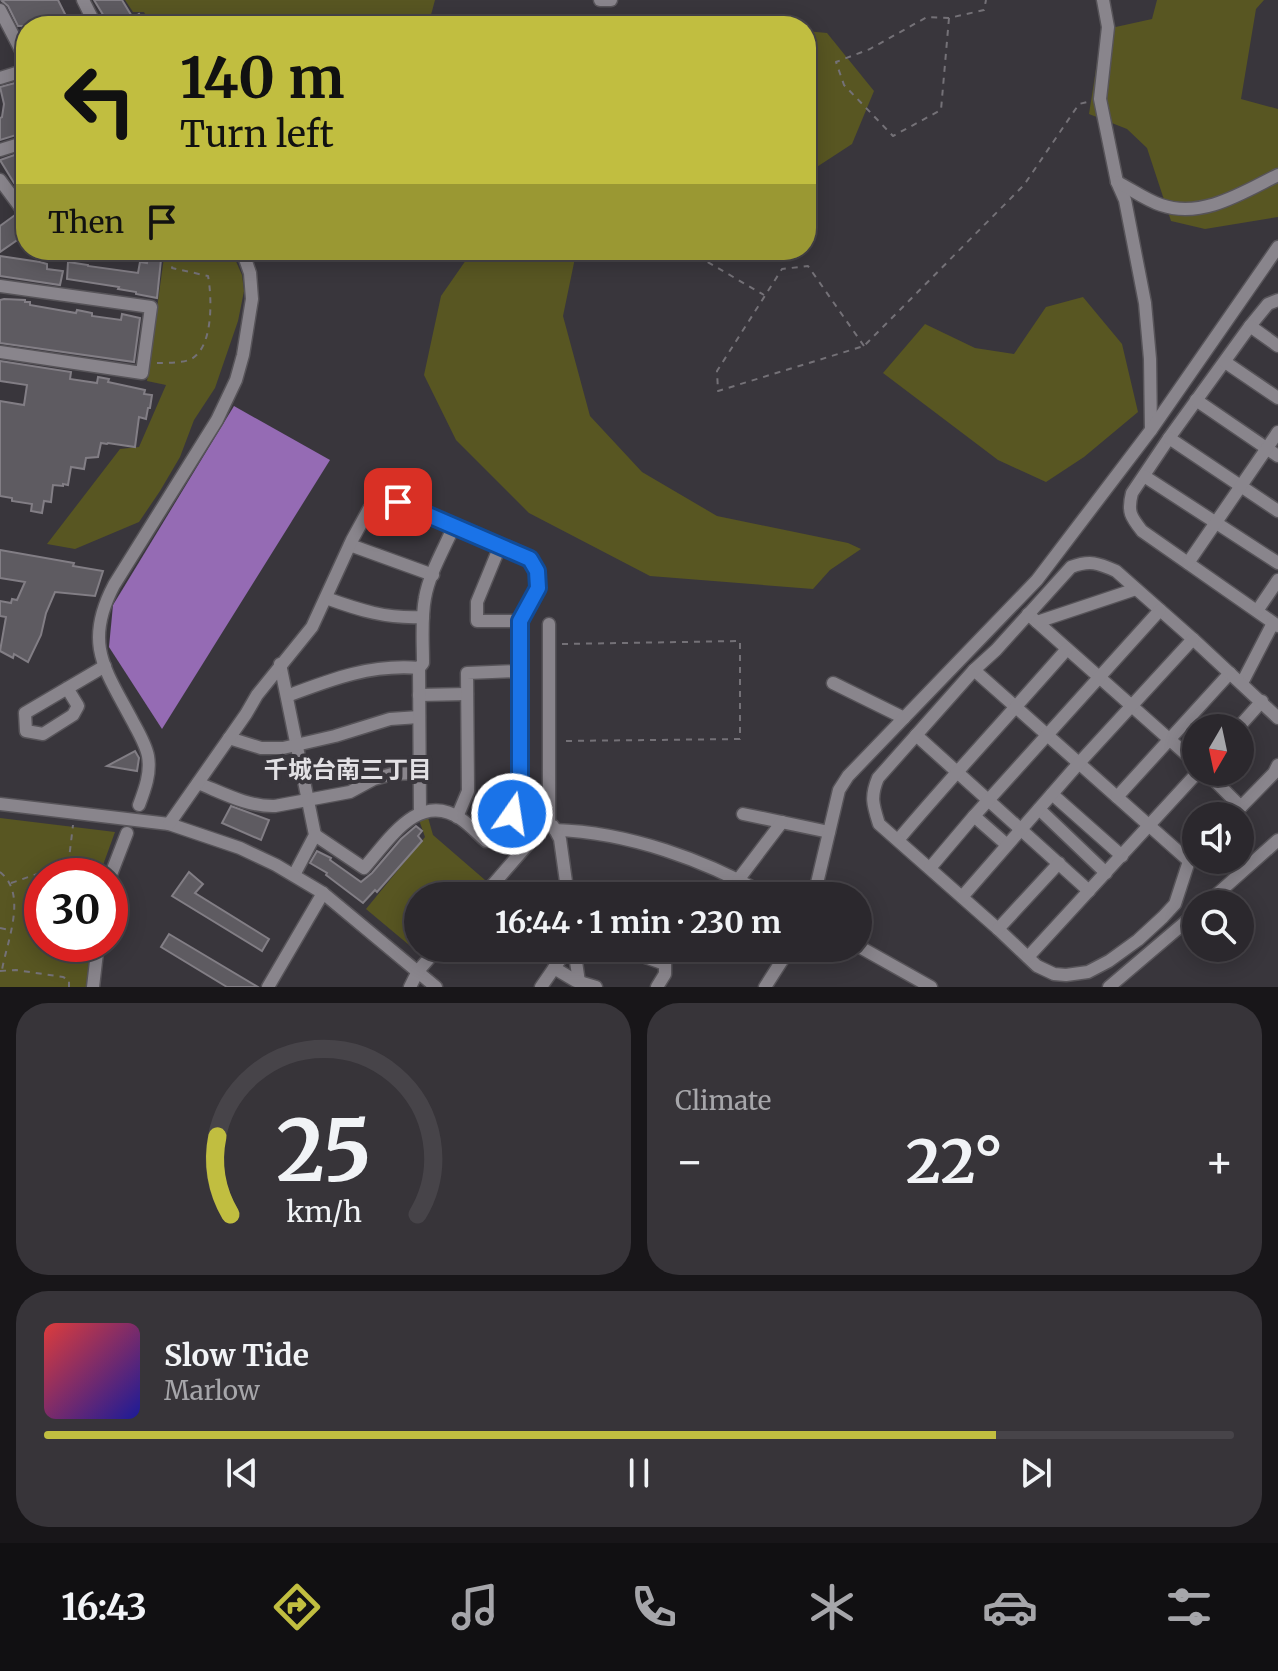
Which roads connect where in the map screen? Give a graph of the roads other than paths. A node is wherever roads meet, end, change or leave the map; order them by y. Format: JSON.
{"nodes":[{"id":1,"x":600,"y":0,"type":"edge"},
{"id":2,"x":611,"y":0,"type":"edge"},
{"id":3,"x":1103,"y":0,"type":"edge"},
{"id":4,"x":0,"y":10,"type":"edge"},
{"id":5,"x":16,"y":41,"type":"edge"},
{"id":6,"x":1278,"y":175,"type":"edge"},
{"id":7,"x":0,"y":180,"type":"edge"},
{"id":8,"x":1117,"y":182,"type":"junction"},
{"id":9,"x":16,"y":202,"type":"edge"},
{"id":10,"x":1278,"y":247,"type":"edge"},
{"id":11,"x":245,"y":260,"type":"edge"},
{"id":12,"x":0,"y":286,"type":"edge"},
{"id":13,"x":1278,"y":300,"type":"edge"},
{"id":14,"x":1250,"y":326,"type":"junction"},
{"id":15,"x":1278,"y":346,"type":"edge"},
{"id":16,"x":0,"y":352,"type":"edge"},
{"id":17,"x":1225,"y":362,"type":"junction"},
{"id":18,"x":1278,"y":398,"type":"edge"},
{"id":19,"x":1196,"y":400,"type":"junction"},
{"id":20,"x":1151,"y":430,"type":"junction"},
{"id":21,"x":1278,"y":432,"type":"edge"},
{"id":22,"x":1169,"y":438,"type":"junction"},
{"id":23,"x":1272,"y":452,"type":"edge"},
{"id":24,"x":1144,"y":476,"type":"junction"},
{"id":25,"x":1242,"y":487,"type":"junction"},
{"id":26,"x":1278,"y":511,"type":"edge"},
{"id":27,"x":1216,"y":523,"type":"junction"},
{"id":28,"x":454,"y":526,"type":"junction"},
{"id":29,"x":350,"y":545,"type":"junction"},
{"id":30,"x":500,"y":546,"type":"junction"},
{"id":31,"x":1188,"y":563,"type":"junction"},
{"id":32,"x":1278,"y":563,"type":"edge"},
{"id":33,"x":433,"y":575,"type":"junction"},
{"id":34,"x":1278,"y":580,"type":"edge"},
{"id":35,"x":1136,"y":589,"type":"junction"},
{"id":36,"x":326,"y":598,"type":"junction"},
{"id":37,"x":1160,"y":610,"type":"junction"},
{"id":38,"x":1257,"y":611,"type":"junction"},
{"id":39,"x":423,"y":617,"type":"junction"},
{"id":40,"x":1033,"y":618,"type":"junction"},
{"id":41,"x":520,"y":621,"type":"junction"},
{"id":42,"x":549,"y":624,"type":"dead end"},
{"id":43,"x":1275,"y":624,"type":"edge"},
{"id":44,"x":1193,"y":639,"type":"junction"},
{"id":45,"x":1067,"y":649,"type":"junction"},
{"id":46,"x":280,"y":664,"type":"junction"},
{"id":47,"x":105,"y":666,"type":"junction"},
{"id":48,"x":419,"y":668,"type":"junction"},
{"id":49,"x":974,"y":670,"type":"junction"},
{"id":50,"x":519,"y":671,"type":"junction"},
{"id":51,"x":1230,"y":673,"type":"junction"},
{"id":52,"x":1099,"y":678,"type":"junction"},
{"id":53,"x":833,"y":683,"type":"dead end"},
{"id":54,"x":1242,"y":683,"type":"junction"},
{"id":55,"x":67,"y":688,"type":"junction"},
{"id":56,"x":467,"y":694,"type":"junction"},
{"id":57,"x":419,"y":695,"type":"junction"},
{"id":58,"x":287,"y":696,"type":"junction"},
{"id":59,"x":1262,"y":701,"type":"junction"},
{"id":60,"x":1131,"y":706,"type":"junction"},
{"id":61,"x":1016,"y":707,"type":"junction"},
{"id":62,"x":1250,"y":714,"type":"edge"},
{"id":63,"x":419,"y":717,"type":"junction"},
{"id":64,"x":904,"y":718,"type":"junction"},
{"id":65,"x":1278,"y":718,"type":"edge"},
{"id":66,"x":916,"y":735,"type":"junction"},
{"id":67,"x":1048,"y":736,"type":"junction"},
{"id":68,"x":229,"y":738,"type":"junction"},
{"id":69,"x":1170,"y":740,"type":"junction"},
{"id":70,"x":297,"y":744,"type":"junction"},
{"id":71,"x":1182,"y":751,"type":"edge"},
{"id":72,"x":1079,"y":763,"type":"junction"},
{"id":73,"x":1278,"y":765,"type":"edge"},
{"id":74,"x":957,"y":771,"type":"junction"},
{"id":75,"x":419,"y":773,"type":"junction"},
{"id":76,"x":198,"y":783,"type":"junction"},
{"id":77,"x":1186,"y":786,"type":"edge"},
{"id":78,"x":1217,"y":786,"type":"edge"},
{"id":79,"x":1052,"y":794,"type":"junction"},
{"id":80,"x":1117,"y":797,"type":"junction"},
{"id":81,"x":989,"y":800,"type":"junction"},
{"id":82,"x":308,"y":801,"type":"junction"},
{"id":83,"x":1230,"y":802,"type":"edge"},
{"id":84,"x":1246,"y":802,"type":"edge"},
{"id":85,"x":0,"y":804,"type":"edge"},
{"id":86,"x":139,"y":805,"type":"dead end"},
{"id":87,"x":1039,"y":809,"type":"junction"},
{"id":88,"x":420,"y":813,"type":"junction"},
{"id":89,"x":743,"y":814,"type":"dead end"},
{"id":90,"x":974,"y":816,"type":"junction"},
{"id":91,"x":457,"y":817,"type":"junction"},
{"id":92,"x":782,"y":822,"type":"junction"},
{"id":93,"x":169,"y":824,"type":"junction"},
{"id":94,"x":552,"y":825,"type":"junction"},
{"id":95,"x":1150,"y":826,"type":"junction"},
{"id":96,"x":1021,"y":829,"type":"junction"},
{"id":97,"x":829,"y":832,"type":"junction"},
{"id":98,"x":127,"y":833,"type":"dead end"},
{"id":99,"x":315,"y":835,"type":"junction"},
{"id":100,"x":898,"y":840,"type":"junction"},
{"id":101,"x":1278,"y":840,"type":"edge"},
{"id":102,"x":1007,"y":845,"type":"junction"},
{"id":103,"x":1182,"y":850,"type":"edge"},
{"id":104,"x":1122,"y":856,"type":"junction"},
{"id":105,"x":117,"y":858,"type":"edge"},
{"id":106,"x":1059,"y":863,"type":"junction"},
{"id":107,"x":930,"y":868,"type":"junction"},
{"id":108,"x":1106,"y":873,"type":"junction"},
{"id":109,"x":1186,"y":874,"type":"edge"},
{"id":110,"x":294,"y":875,"type":"junction"},
{"id":111,"x":738,"y":880,"type":"junction"},
{"id":112,"x":497,"y":882,"type":"edge"},
{"id":113,"x":566,"y":882,"type":"edge"},
{"id":114,"x":742,"y":882,"type":"edge"},
{"id":115,"x":817,"y":882,"type":"edge"},
{"id":116,"x":1222,"y":890,"type":"edge"},
{"id":117,"x":1089,"y":891,"type":"junction"},
{"id":118,"x":323,"y":893,"type":"junction"},
{"id":119,"x":962,"y":897,"type":"junction"},
{"id":120,"x":1182,"y":925,"type":"edge"},
{"id":121,"x":998,"y":929,"type":"junction"},
{"id":122,"x":872,"y":954,"type":"edge"},
{"id":123,"x":1028,"y":957,"type":"junction"},
{"id":124,"x":96,"y":962,"type":"edge"},
{"id":125,"x":426,"y":962,"type":"edge"},
{"id":126,"x":558,"y":962,"type":"edge"},
{"id":127,"x":576,"y":962,"type":"edge"},
{"id":128,"x":659,"y":962,"type":"edge"},
{"id":129,"x":781,"y":962,"type":"edge"},
{"id":130,"x":554,"y":968,"type":"junction"},
{"id":131,"x":418,"y":971,"type":"junction"},
{"id":132,"x":579,"y":982,"type":"junction"},
{"id":133,"x":93,"y":987,"type":"edge"},
{"id":134,"x":268,"y":987,"type":"edge"},
{"id":135,"x":410,"y":987,"type":"edge"},
{"id":136,"x":436,"y":987,"type":"edge"},
{"id":137,"x":541,"y":987,"type":"edge"},
{"id":138,"x":596,"y":987,"type":"edge"},
{"id":139,"x":657,"y":987,"type":"edge"},
{"id":140,"x":765,"y":987,"type":"edge"},
{"id":141,"x":931,"y":987,"type":"edge"},
{"id":142,"x":1109,"y":987,"type":"edge"}],
"edges":[{"from":1,"to":2,"type":"street"},
{"from":3,"to":8,"type":"street"},
{"from":4,"to":5,"type":"street"},
{"from":6,"to":8,"type":"street"},
{"from":7,"to":9,"type":"street"},
{"from":8,"to":20,"type":"street"},
{"from":10,"to":20,"type":"street"},
{"from":11,"to":47,"type":"street"},
{"from":12,"to":16,"type":"street"},
{"from":13,"to":14,"type":"street"},
{"from":14,"to":15,"type":"street"},
{"from":14,"to":17,"type":"street"},
{"from":17,"to":18,"type":"street"},
{"from":17,"to":19,"type":"street"},
{"from":19,"to":22,"type":"street"},
{"from":19,"to":23,"type":"street"},
{"from":20,"to":64,"type":"street"},
{"from":21,"to":23,"type":"street"},
{"from":22,"to":24,"type":"street"},
{"from":22,"to":25,"type":"street"},
{"from":23,"to":25,"type":"street"},
{"from":24,"to":27,"type":"street"},
{"from":24,"to":31,"type":"street"},
{"from":25,"to":26,"type":"street"},
{"from":25,"to":27,"type":"street"},
{"from":27,"to":31,"type":"street"},
{"from":27,"to":32,"type":"street"},
{"from":28,"to":29,"type":"street"},
{"from":28,"to":30,"type":"street"},
{"from":28,"to":33,"type":"street"},
{"from":29,"to":33,"type":"street"},
{"from":29,"to":36,"type":"street"},
{"from":30,"to":41,"type":"street"},
{"from":30,"to":41,"type":"street"},
{"from":31,"to":38,"type":"street"},
{"from":33,"to":39,"type":"street"},
{"from":34,"to":38,"type":"street"},
{"from":35,"to":37,"type":"street"},
{"from":35,"to":40,"type":"street"},
{"from":35,"to":40,"type":"street"},
{"from":36,"to":39,"type":"street"},
{"from":36,"to":46,"type":"street"},
{"from":37,"to":44,"type":"street"},
{"from":37,"to":52,"type":"street"},
{"from":38,"to":43,"type":"street"},
{"from":39,"to":48,"type":"street"},
{"from":40,"to":45,"type":"street"},
{"from":40,"to":49,"type":"street"},
{"from":41,"to":50,"type":"street"},
{"from":42,"to":94,"type":"street"},
{"from":43,"to":54,"type":"street"},
{"from":44,"to":51,"type":"street"},
{"from":44,"to":60,"type":"street"},
{"from":45,"to":52,"type":"street"},
{"from":45,"to":61,"type":"street"},
{"from":46,"to":58,"type":"street"},
{"from":46,"to":68,"type":"street"},
{"from":47,"to":55,"type":"street"},
{"from":47,"to":86,"type":"street"},
{"from":48,"to":57,"type":"street"},
{"from":48,"to":58,"type":"street"},
{"from":49,"to":61,"type":"street"},
{"from":49,"to":66,"type":"street"},
{"from":50,"to":56,"type":"street"},
{"from":50,"to":91,"type":"street"},
{"from":51,"to":54,"type":"street"},
{"from":51,"to":69,"type":"street"},
{"from":52,"to":60,"type":"street"},
{"from":52,"to":67,"type":"street"},
{"from":53,"to":64,"type":"street"},
{"from":54,"to":59,"type":"street"},
{"from":55,"to":55,"type":"street"},
{"from":56,"to":57,"type":"street"},
{"from":56,"to":91,"type":"street"},
{"from":57,"to":63,"type":"street"},
{"from":58,"to":70,"type":"street"},
{"from":59,"to":62,"type":"street"},
{"from":59,"to":65,"type":"street"},
{"from":60,"to":69,"type":"street"},
{"from":60,"to":72,"type":"street"},
{"from":61,"to":67,"type":"street"},
{"from":61,"to":74,"type":"street"},
{"from":63,"to":70,"type":"street"},
{"from":63,"to":75,"type":"street"},
{"from":64,"to":97,"type":"street"},
{"from":66,"to":74,"type":"street"},
{"from":66,"to":100,"type":"street"},
{"from":67,"to":72,"type":"street"},
{"from":67,"to":81,"type":"street"},
{"from":68,"to":70,"type":"street"},
{"from":68,"to":76,"type":"street"},
{"from":69,"to":71,"type":"street"},
{"from":69,"to":80,"type":"street"},
{"from":70,"to":82,"type":"street"},
{"from":72,"to":79,"type":"street"},
{"from":72,"to":80,"type":"street"},
{"from":73,"to":84,"type":"street"},
{"from":74,"to":81,"type":"street"},
{"from":74,"to":100,"type":"street"},
{"from":75,"to":82,"type":"street"},
{"from":75,"to":88,"type":"street"},
{"from":76,"to":82,"type":"street"},
{"from":76,"to":93,"type":"street"},
{"from":77,"to":95,"type":"street"},
{"from":78,"to":83,"type":"street"},
{"from":79,"to":87,"type":"street"},
{"from":79,"to":104,"type":"street"},
{"from":80,"to":95,"type":"street"},
{"from":81,"to":90,"type":"street"},
{"from":81,"to":96,"type":"street"},
{"from":82,"to":99,"type":"street"},
{"from":85,"to":93,"type":"street"},
{"from":87,"to":96,"type":"street"},
{"from":87,"to":108,"type":"street"},
{"from":88,"to":91,"type":"street"},
{"from":88,"to":99,"type":"street"},
{"from":89,"to":92,"type":"street"},
{"from":90,"to":102,"type":"street"},
{"from":90,"to":107,"type":"street"},
{"from":92,"to":97,"type":"street"},
{"from":92,"to":111,"type":"street"},
{"from":93,"to":110,"type":"street"},
{"from":94,"to":111,"type":"street"},
{"from":94,"to":112,"type":"street"},
{"from":94,"to":113,"type":"street"},
{"from":95,"to":103,"type":"street"},
{"from":95,"to":104,"type":"street"},
{"from":96,"to":102,"type":"street"},
{"from":96,"to":106,"type":"street"},
{"from":97,"to":115,"type":"street"},
{"from":98,"to":105,"type":"street"},
{"from":99,"to":110,"type":"street"},
{"from":100,"to":107,"type":"street"},
{"from":101,"to":116,"type":"street"},
{"from":102,"to":119,"type":"street"},
{"from":104,"to":108,"type":"street"},
{"from":106,"to":117,"type":"street"},
{"from":106,"to":121,"type":"street"},
{"from":107,"to":119,"type":"street"},
{"from":108,"to":117,"type":"street"},
{"from":109,"to":123,"type":"street"},
{"from":110,"to":118,"type":"street"},
{"from":111,"to":114,"type":"street"},
{"from":117,"to":123,"type":"street"},
{"from":118,"to":131,"type":"street"},
{"from":118,"to":134,"type":"street"},
{"from":119,"to":121,"type":"street"},
{"from":120,"to":142,"type":"street"},
{"from":121,"to":123,"type":"street"},
{"from":122,"to":141,"type":"street"},
{"from":124,"to":133,"type":"street"},
{"from":125,"to":131,"type":"street"},
{"from":126,"to":130,"type":"street"},
{"from":127,"to":132,"type":"street"},
{"from":128,"to":139,"type":"street"},
{"from":129,"to":140,"type":"street"},
{"from":130,"to":132,"type":"street"},
{"from":130,"to":137,"type":"street"},
{"from":131,"to":135,"type":"street"},
{"from":131,"to":136,"type":"street"},
{"from":132,"to":138,"type":"street"}]}
